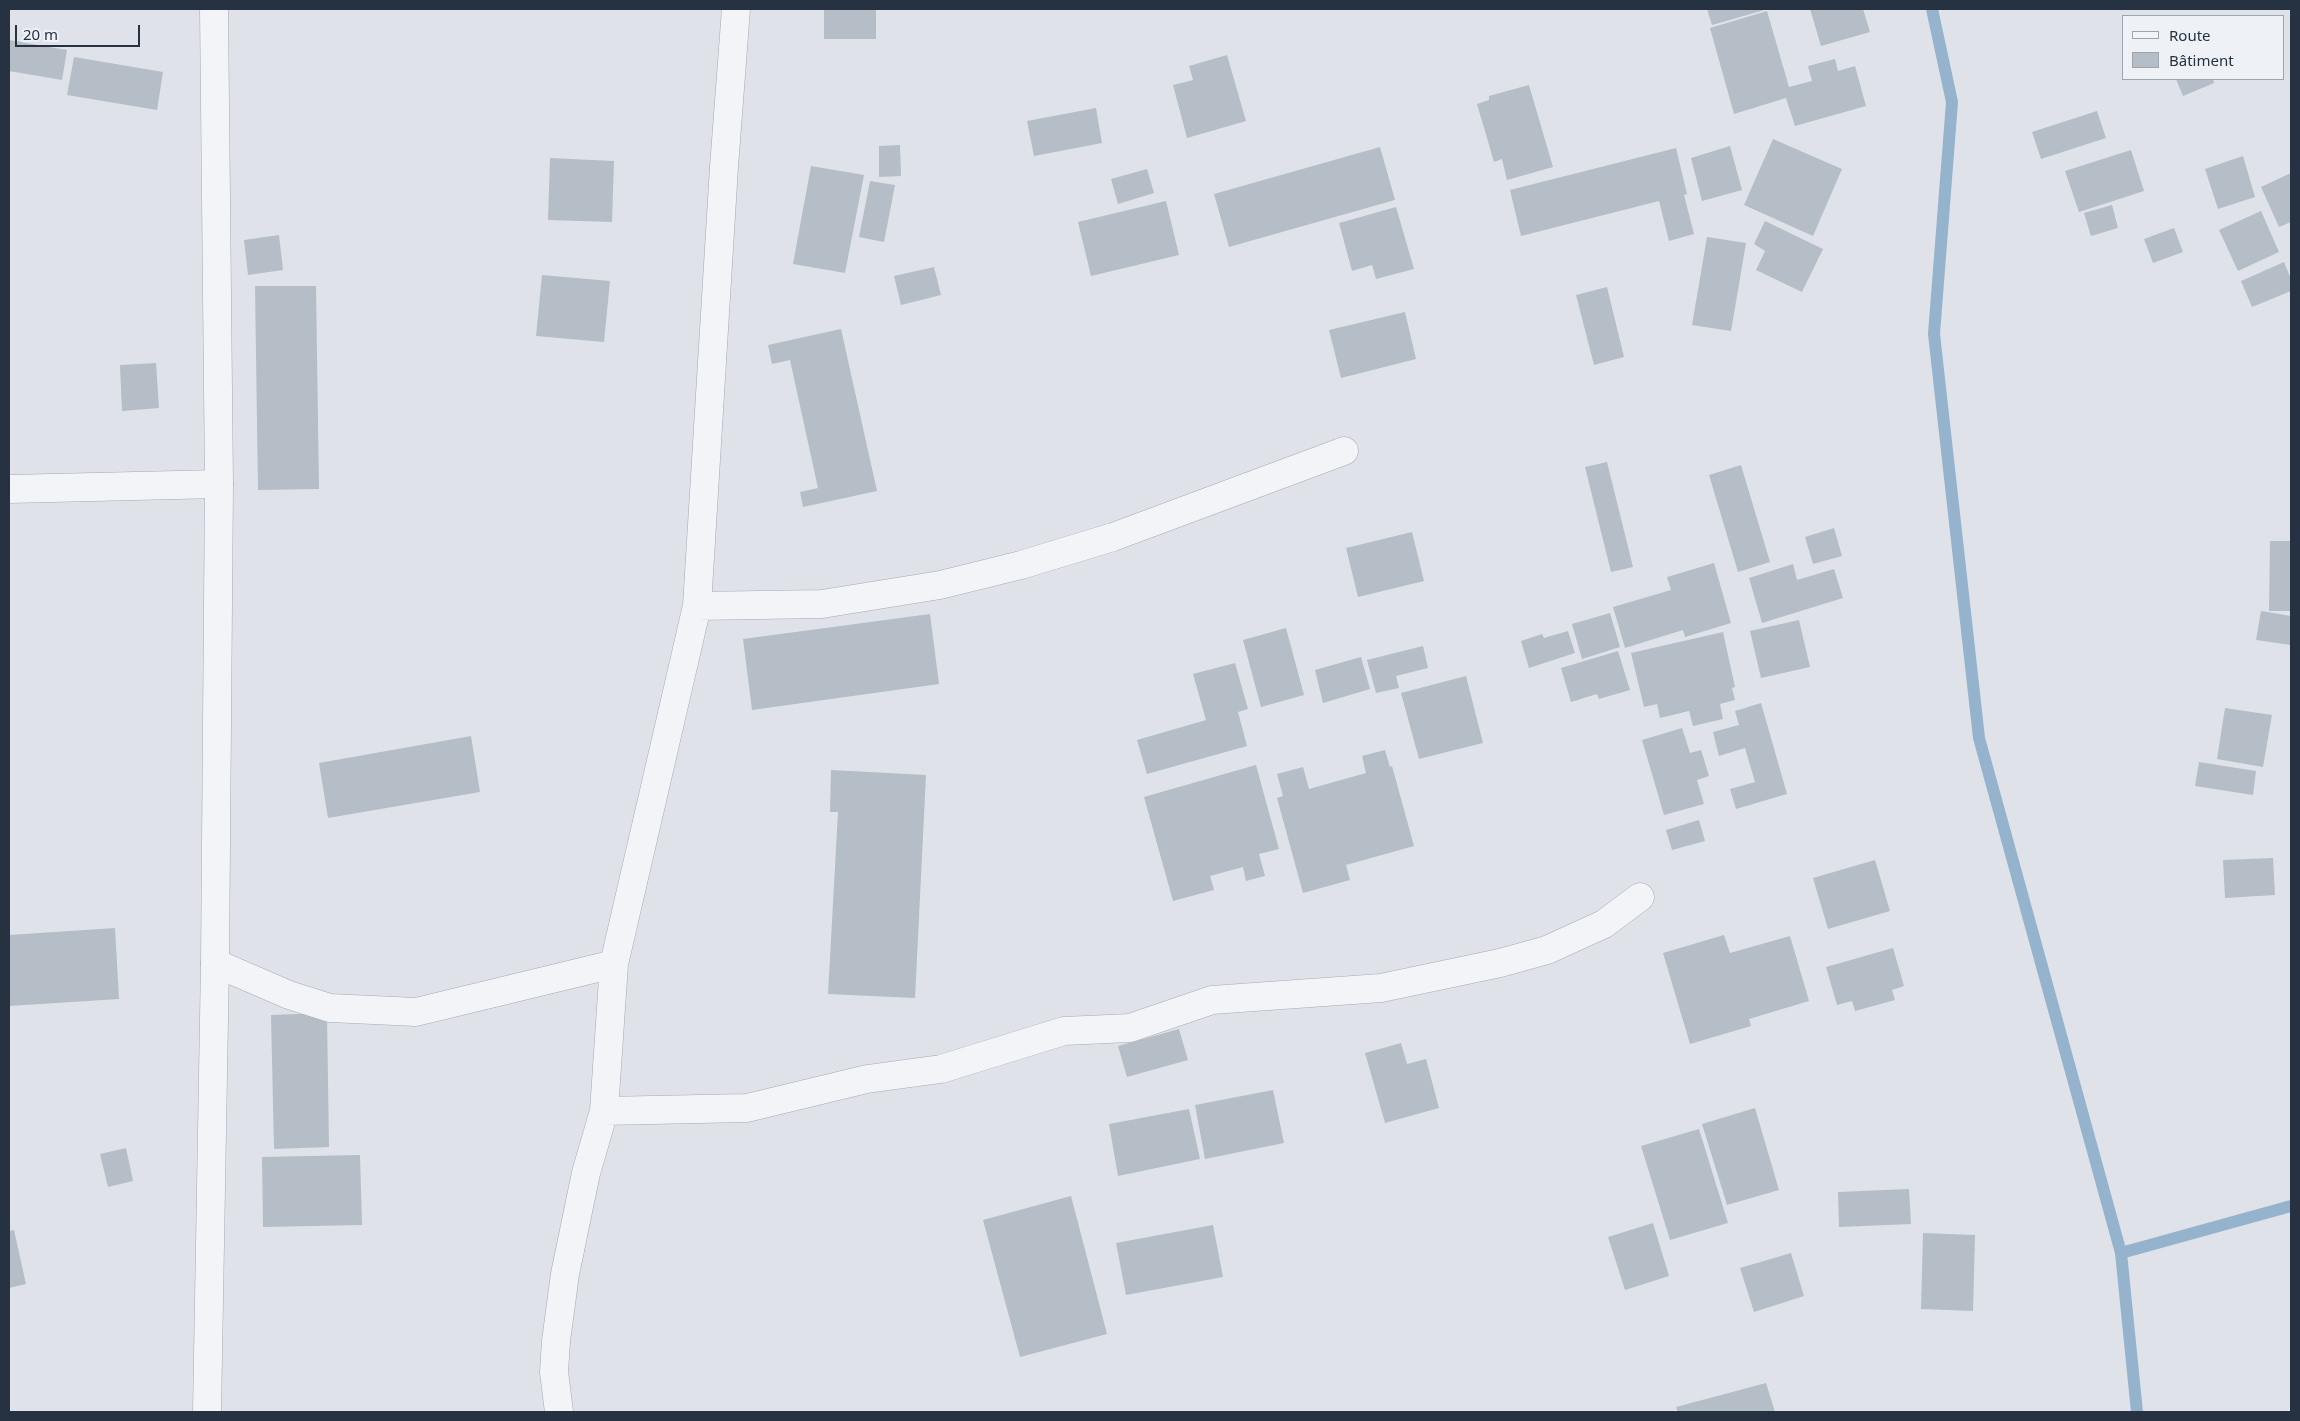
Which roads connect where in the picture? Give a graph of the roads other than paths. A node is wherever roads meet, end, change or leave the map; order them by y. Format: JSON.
{"nodes":[{"id":1,"x":214,"y":9,"type":"edge"},
{"id":2,"x":736,"y":9,"type":"edge"},
{"id":3,"x":1344,"y":451,"type":"dead end"},
{"id":4,"x":219,"y":484,"type":"junction"},
{"id":5,"x":9,"y":489,"type":"edge"},
{"id":6,"x":697,"y":606,"type":"junction"},
{"id":7,"x":1640,"y":897,"type":"dead end"},
{"id":8,"x":215,"y":963,"type":"junction"},
{"id":9,"x":614,"y":964,"type":"junction"},
{"id":10,"x":604,"y":1110,"type":"junction"},
{"id":11,"x":207,"y":1412,"type":"edge"},
{"id":12,"x":559,"y":1412,"type":"edge"}],
"edges":[{"from":1,"to":4,"type":"street"},
{"from":2,"to":6,"type":"street"},
{"from":3,"to":6,"type":"street"},
{"from":4,"to":5,"type":"street"},
{"from":4,"to":8,"type":"street"},
{"from":6,"to":9,"type":"street"},
{"from":7,"to":10,"type":"street"},
{"from":8,"to":9,"type":"street"},
{"from":8,"to":11,"type":"street"},
{"from":9,"to":10,"type":"street"},
{"from":10,"to":12,"type":"street"}]}
